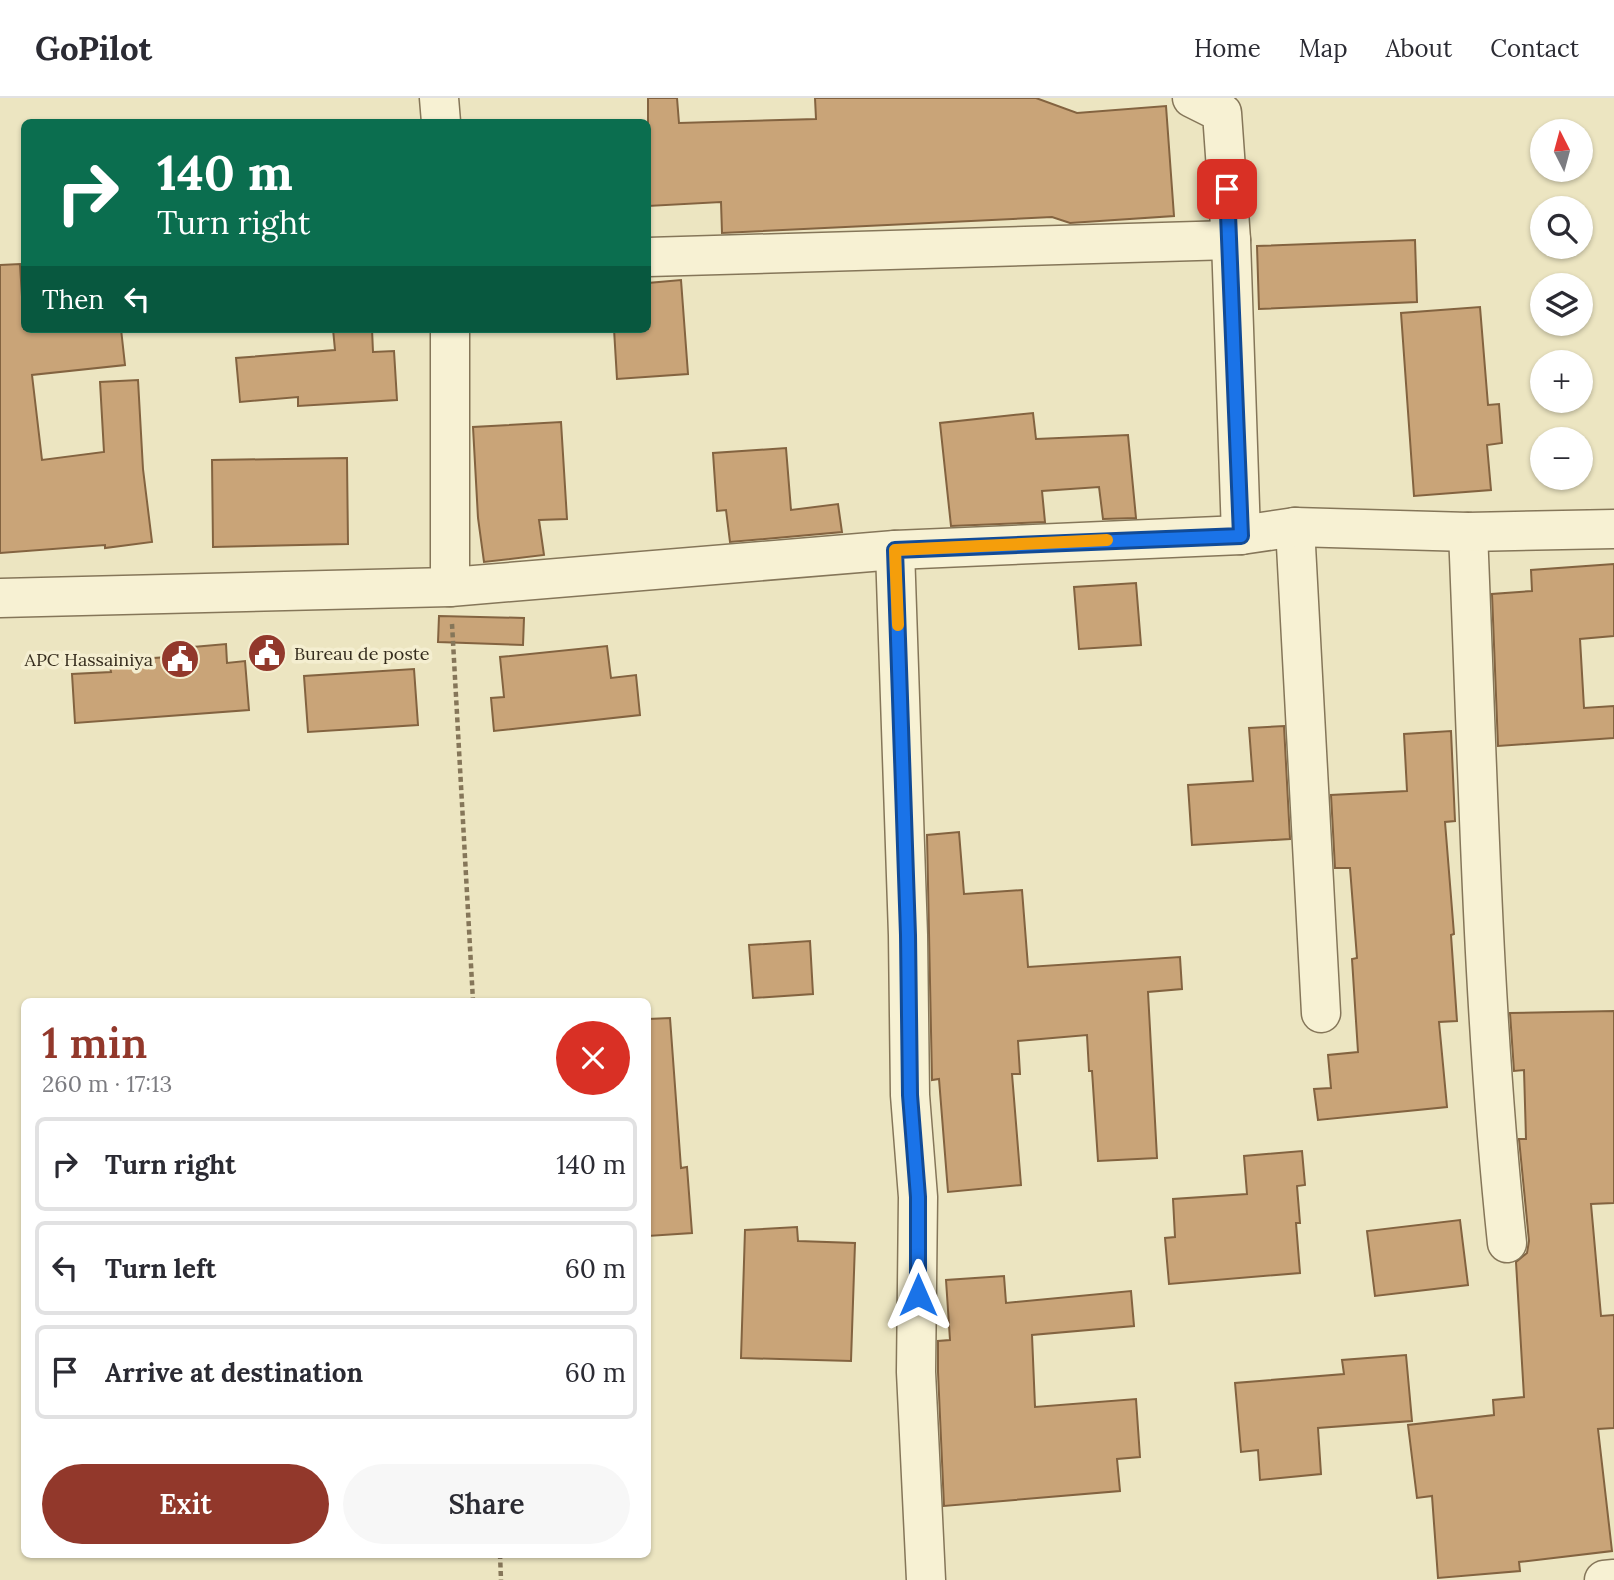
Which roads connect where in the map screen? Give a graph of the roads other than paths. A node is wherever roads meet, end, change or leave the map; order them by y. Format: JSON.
{"nodes":[{"id":1,"x":439,"y":98,"type":"edge"},
{"id":2,"x":1192,"y":98,"type":"edge"},
{"id":3,"x":441,"y":119,"type":"edge"},
{"id":4,"x":1231,"y":240,"type":"junction"},
{"id":5,"x":651,"y":257,"type":"edge"},
{"id":6,"x":450,"y":333,"type":"edge"},
{"id":7,"x":1294,"y":527,"type":"junction"},
{"id":8,"x":1614,"y":530,"type":"edge"},
{"id":9,"x":1468,"y":532,"type":"junction"},
{"id":10,"x":1241,"y":536,"type":"junction"},
{"id":11,"x":895,"y":550,"type":"junction"},
{"id":12,"x":450,"y":587,"type":"junction"},
{"id":13,"x":0,"y":598,"type":"edge"},
{"id":14,"x":1321,"y":1013,"type":"dead end"},
{"id":15,"x":1507,"y":1243,"type":"dead end"},
{"id":16,"x":1614,"y":1579,"type":"edge"},
{"id":17,"x":926,"y":1580,"type":"edge"},
{"id":18,"x":1604,"y":1580,"type":"edge"}],
"edges":[{"from":1,"to":3,"type":"street"},
{"from":2,"to":4,"type":"street"},
{"from":4,"to":5,"type":"street"},
{"from":4,"to":10,"type":"street"},
{"from":6,"to":12,"type":"street"},
{"from":7,"to":9,"type":"street"},
{"from":7,"to":10,"type":"street"},
{"from":7,"to":14,"type":"street"},
{"from":8,"to":9,"type":"street"},
{"from":9,"to":15,"type":"street"},
{"from":10,"to":11,"type":"street"},
{"from":11,"to":12,"type":"street"},
{"from":11,"to":17,"type":"street"},
{"from":12,"to":13,"type":"street"},
{"from":16,"to":18,"type":"street"}]}
